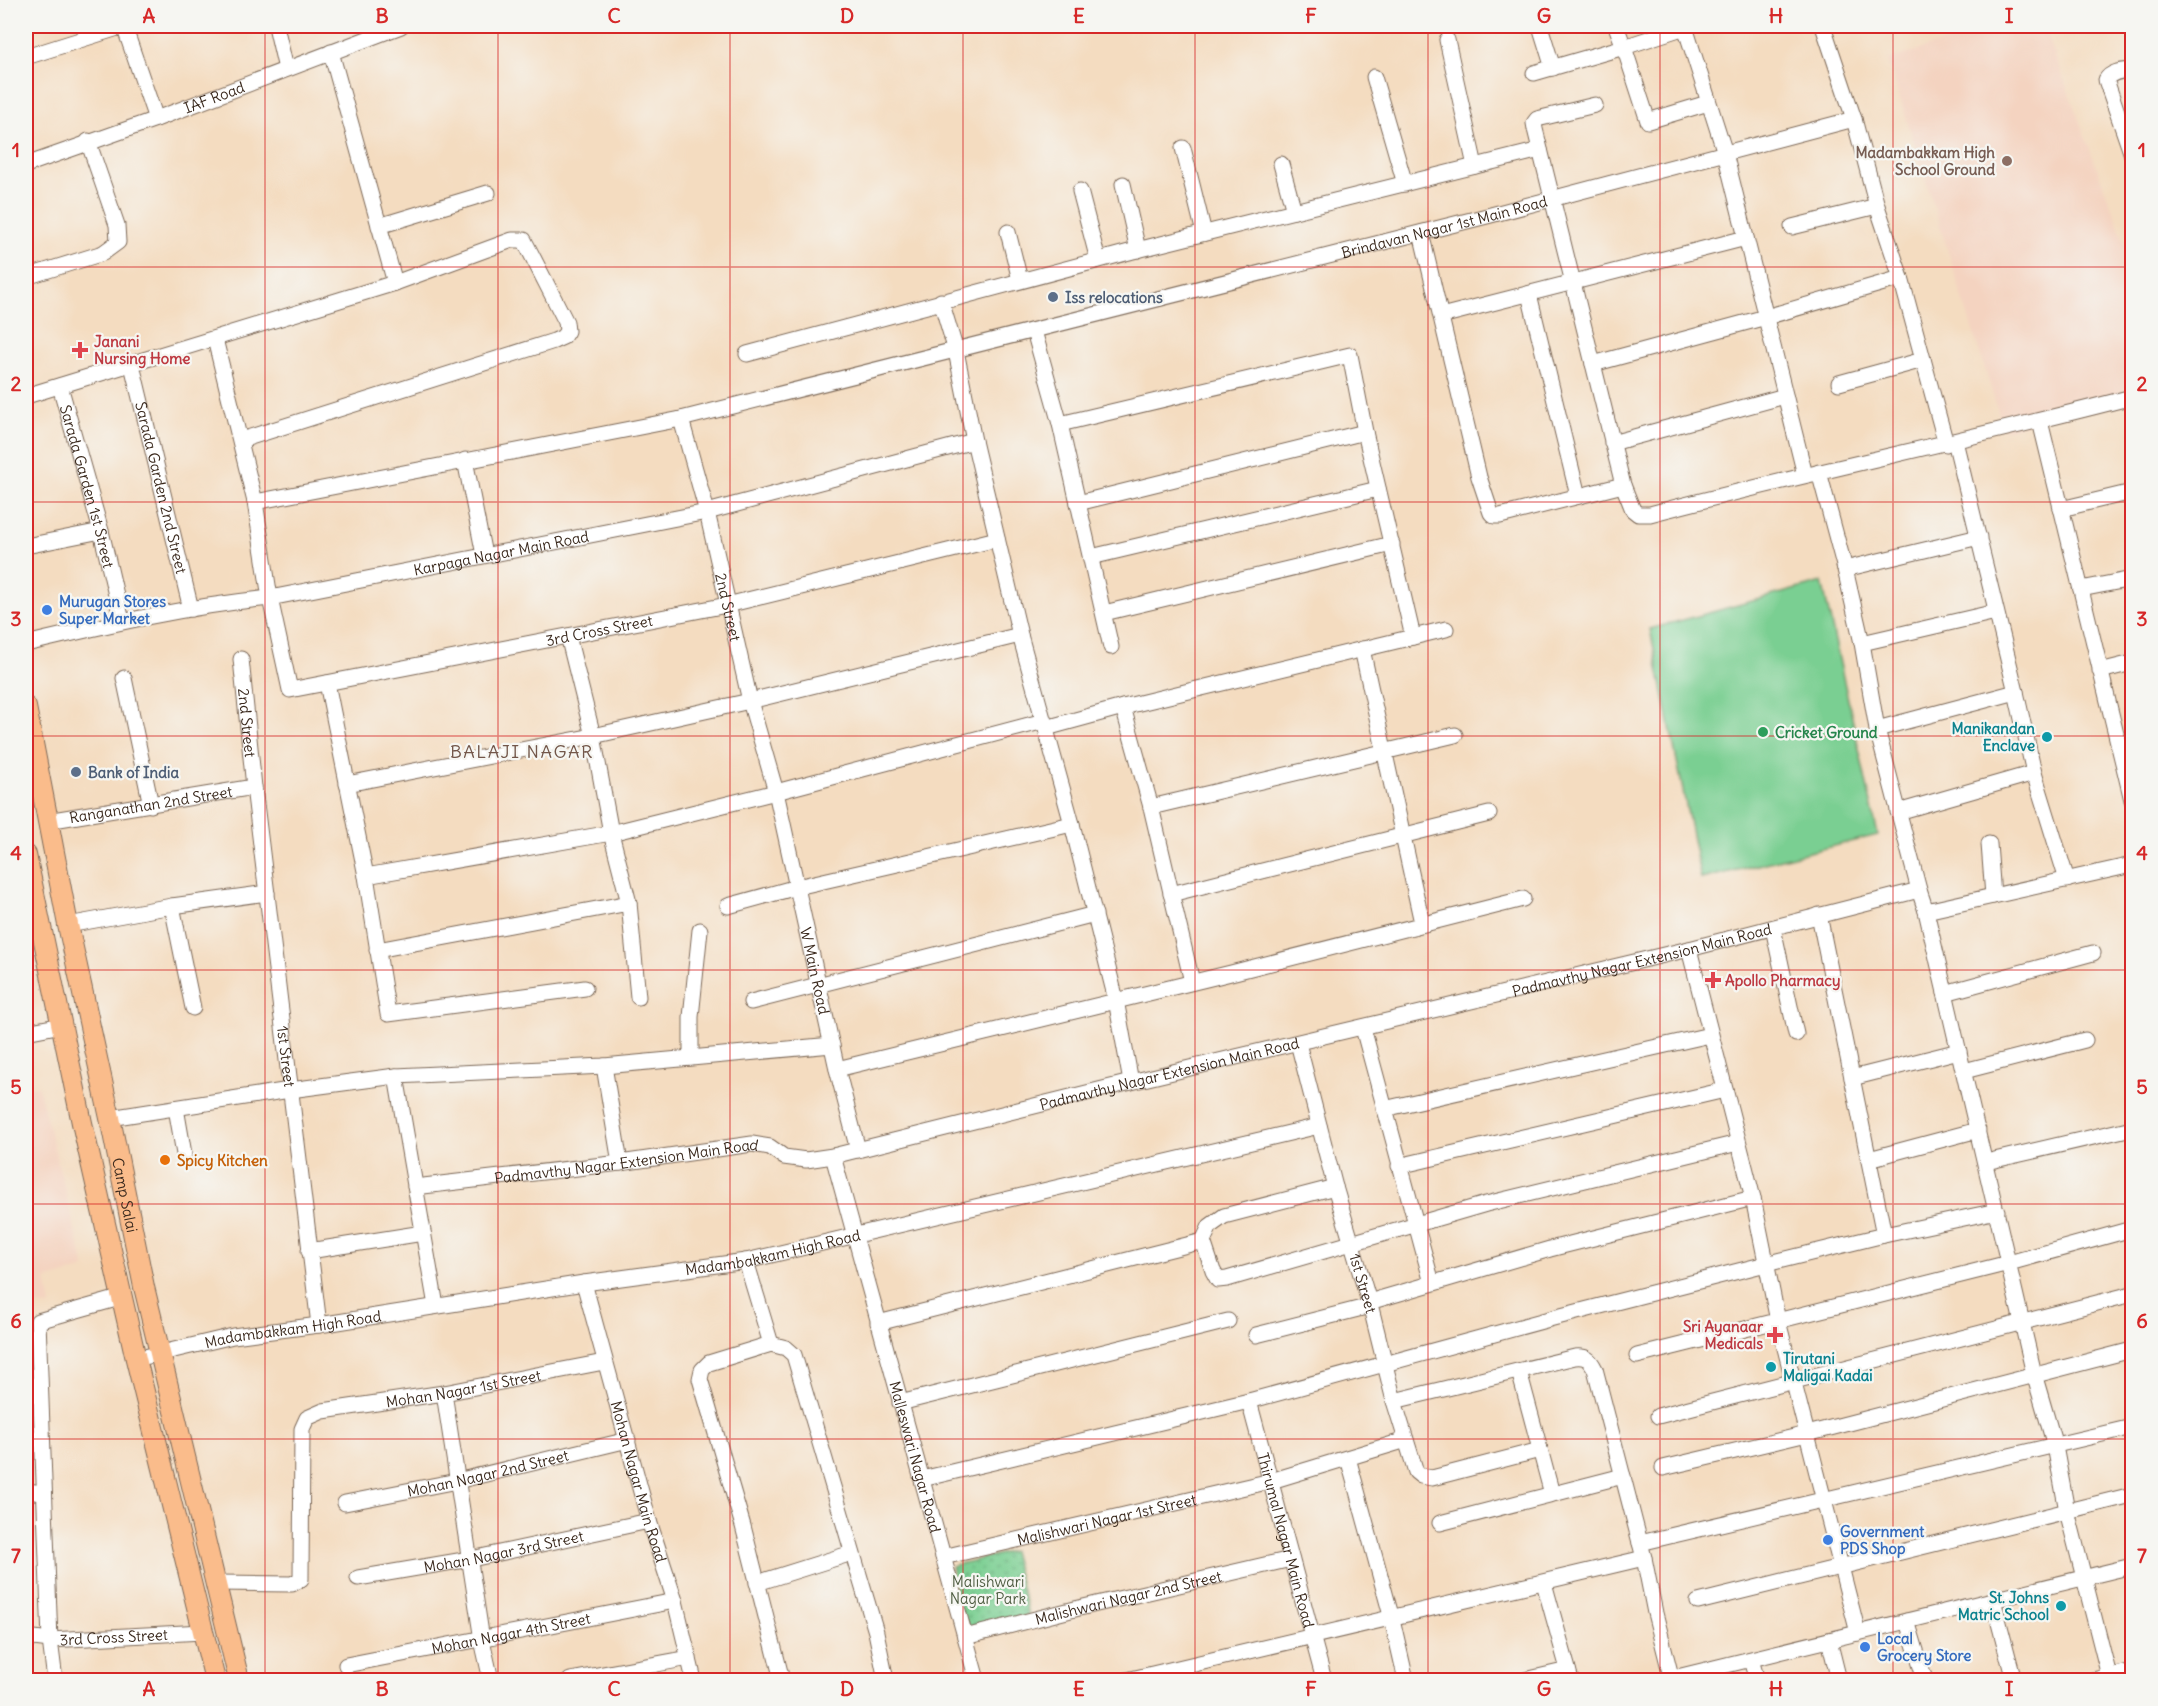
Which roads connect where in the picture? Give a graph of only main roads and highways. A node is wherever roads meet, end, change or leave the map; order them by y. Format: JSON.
{"nodes":[{"id":1,"x":26,"y":707,"type":"edge"},
{"id":2,"x":26,"y":855,"type":"edge"},
{"id":3,"x":33,"y":931,"type":"edge"},
{"id":4,"x":215,"y":1680,"type":"edge"},
{"id":5,"x":239,"y":1680,"type":"edge"}],
"edges":[{"from":1,"to":5,"type":"main road","name":"Camp Salai"},
{"from":2,"to":3,"type":"main road","name":"Camp Salai"},
{"from":3,"to":4,"type":"main road","name":"Camp Salai"}]}
